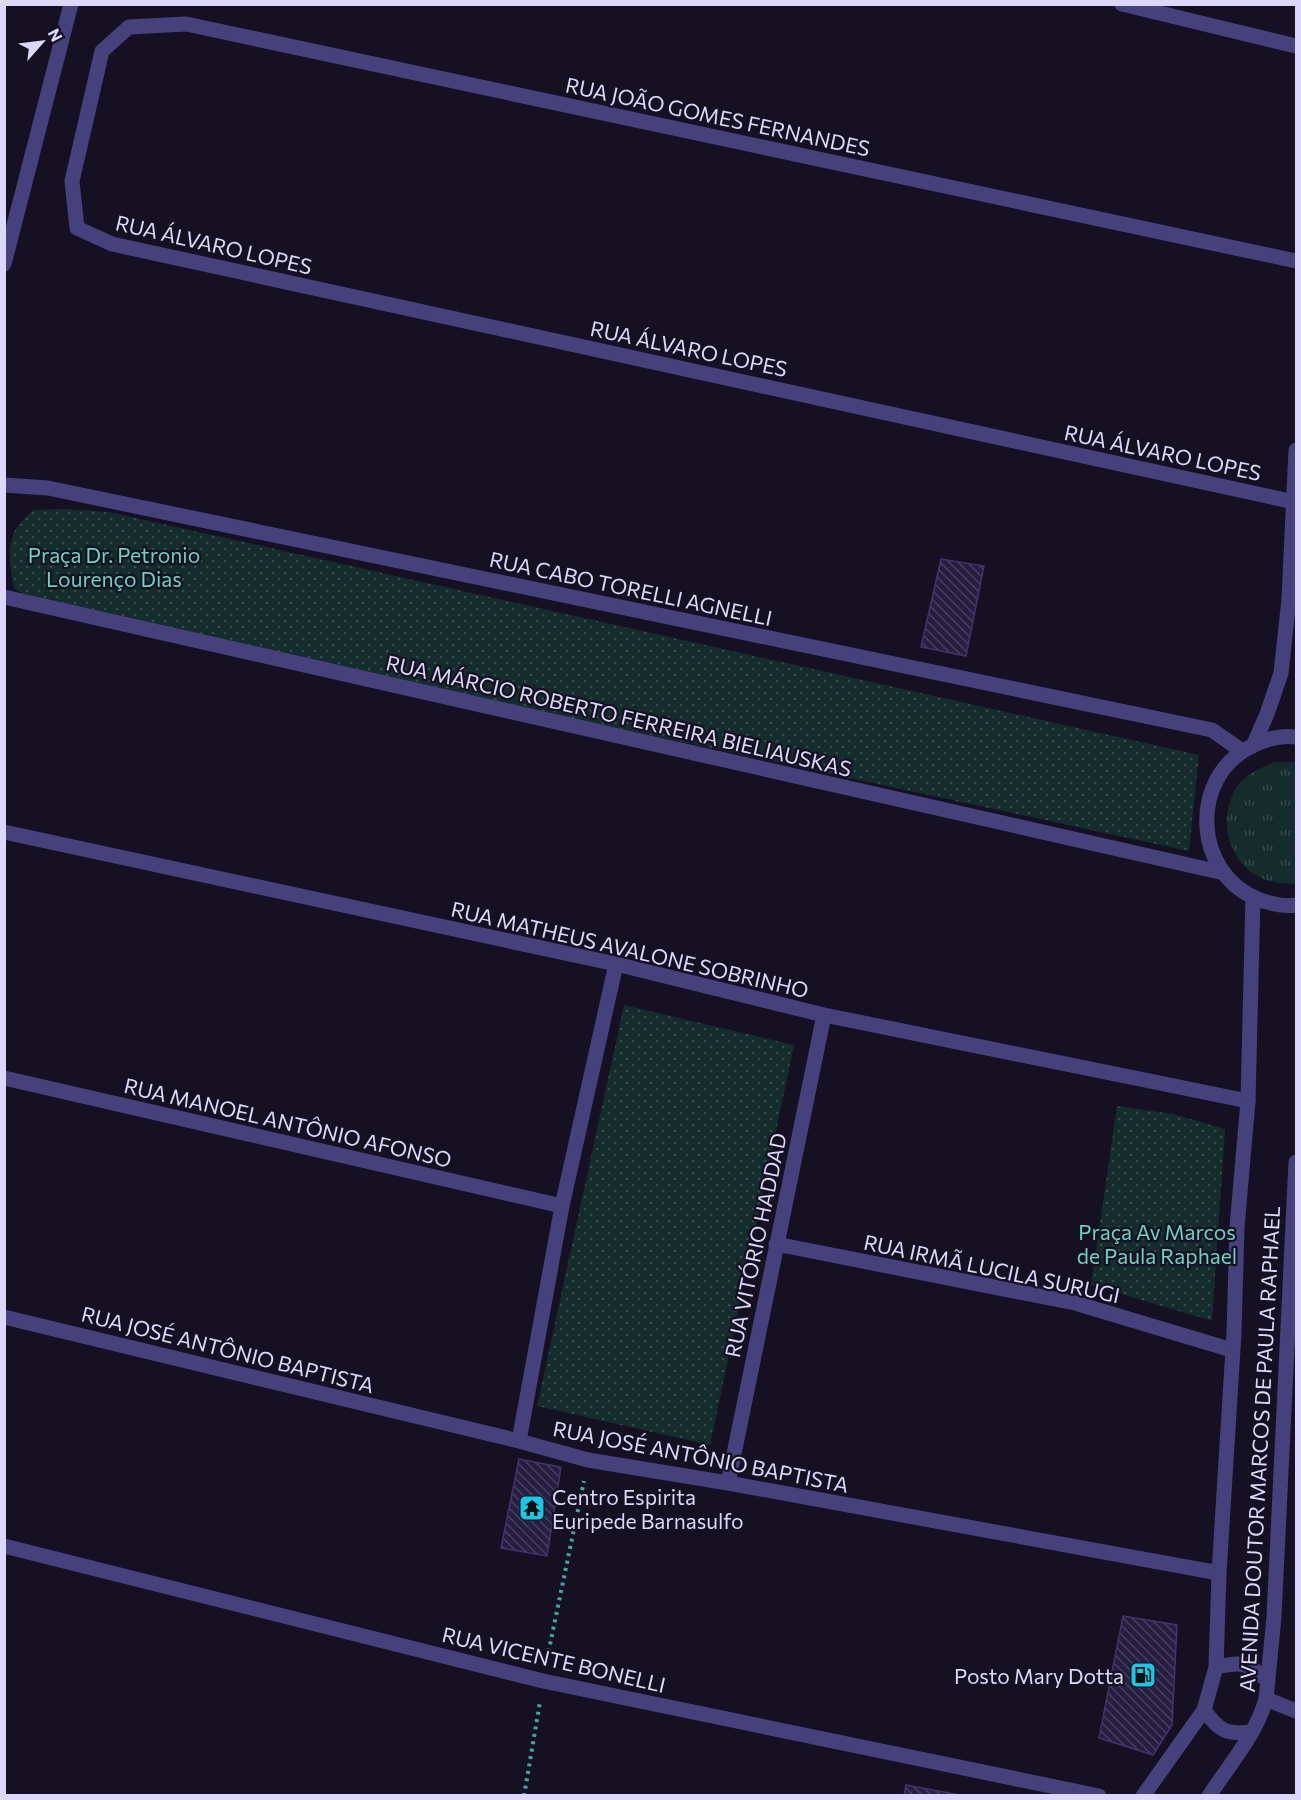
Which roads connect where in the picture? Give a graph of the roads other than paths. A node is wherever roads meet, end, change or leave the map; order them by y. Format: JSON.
{"nodes":[{"id":1,"x":71,"y":4,"type":"edge"},
{"id":2,"x":1122,"y":4,"type":"edge"},
{"id":3,"x":129,"y":27,"type":"joint"},
{"id":4,"x":1296,"y":46,"type":"edge"},
{"id":5,"x":1296,"y":261,"type":"edge"},
{"id":6,"x":4,"y":264,"type":"edge"},
{"id":7,"x":1296,"y":450,"type":"edge"},
{"id":8,"x":4,"y":485,"type":"edge"},
{"id":9,"x":1294,"y":502,"type":"junction"},
{"id":10,"x":4,"y":597,"type":"edge"},
{"id":11,"x":1296,"y":737,"type":"edge"},
{"id":12,"x":1248,"y":748,"type":"junction"},
{"id":13,"x":4,"y":832,"type":"edge"},
{"id":14,"x":1224,"y":873,"type":"junction"},
{"id":15,"x":1253,"y":897,"type":"junction"},
{"id":16,"x":1296,"y":905,"type":"edge"},
{"id":17,"x":616,"y":964,"type":"junction"},
{"id":18,"x":824,"y":1015,"type":"junction"},
{"id":19,"x":4,"y":1078,"type":"edge"},
{"id":20,"x":1248,"y":1101,"type":"junction"},
{"id":21,"x":1296,"y":1162,"type":"edge"},
{"id":22,"x":562,"y":1206,"type":"junction"},
{"id":23,"x":776,"y":1244,"type":"junction"},
{"id":24,"x":4,"y":1317,"type":"edge"},
{"id":25,"x":1232,"y":1350,"type":"junction"},
{"id":26,"x":519,"y":1441,"type":"junction"},
{"id":27,"x":728,"y":1483,"type":"junction"},
{"id":28,"x":4,"y":1546,"type":"edge"},
{"id":29,"x":1219,"y":1573,"type":"junction"},
{"id":30,"x":1216,"y":1667,"type":"junction"},
{"id":31,"x":1268,"y":1681,"type":"junction"},
{"id":32,"x":1266,"y":1699,"type":"junction"},
{"id":33,"x":1204,"y":1710,"type":"junction"},
{"id":34,"x":1296,"y":1711,"type":"edge"},
{"id":35,"x":1252,"y":1732,"type":"junction"},
{"id":36,"x":1099,"y":1796,"type":"edge"},
{"id":37,"x":1143,"y":1796,"type":"edge"},
{"id":38,"x":1209,"y":1796,"type":"edge"}],
"edges":[{"from":1,"to":6,"type":"street"},
{"from":2,"to":4,"type":"street"},
{"from":3,"to":5,"type":"street","name":"RUA JOÃO GOMES FERNANDES"},
{"from":3,"to":9,"type":"street","name":"RUA ÁLVARO LOPES"},
{"from":7,"to":9,"type":"street"},
{"from":8,"to":12,"type":"street","name":"RUA CABO TORELLI AGNELLI"},
{"from":9,"to":12,"type":"street"},
{"from":10,"to":14,"type":"street","name":"RUA MÁRCIO ROBERTO FERREIRA BIELIAUSKAS"},
{"from":11,"to":12,"type":"street"},
{"from":12,"to":14,"type":"street"},
{"from":13,"to":17,"type":"street","name":"RUA MATHEUS AVALONE SOBRINHO"},
{"from":14,"to":15,"type":"street"},
{"from":15,"to":16,"type":"street"},
{"from":15,"to":20,"type":"street","name":"AVENIDA DOUTOR MARCOS DE PAULA RAPHAEL"},
{"from":17,"to":18,"type":"street","name":"RUA MATHEUS AVALONE SOBRINHO"},
{"from":17,"to":22,"type":"street"},
{"from":18,"to":20,"type":"street","name":"RUA MATHEUS AVALONE SOBRINHO"},
{"from":18,"to":23,"type":"street","name":"RUA VITÓRIO HADDAD"},
{"from":19,"to":22,"type":"street","name":"RUA MANOEL ANTÔNIO AFONSO"},
{"from":20,"to":25,"type":"street","name":"AVENIDA DOUTOR MARCOS DE PAULA RAPHAEL"},
{"from":21,"to":31,"type":"street","name":"AVENIDA DOUTOR MARCOS DE PAULA RAPHAEL"},
{"from":22,"to":26,"type":"street"},
{"from":23,"to":25,"type":"street","name":"RUA IRMÃ LUCILA SURUGI"},
{"from":23,"to":27,"type":"street","name":"RUA VITÓRIO HADDAD"},
{"from":24,"to":26,"type":"street","name":"RUA JOSÉ ANTÔNIO BAPTISTA"},
{"from":25,"to":29,"type":"street","name":"AVENIDA DOUTOR MARCOS DE PAULA RAPHAEL"},
{"from":26,"to":27,"type":"street","name":"RUA JOSÉ ANTÔNIO BAPTISTA"},
{"from":27,"to":29,"type":"street","name":"RUA JOSÉ ANTÔNIO BAPTISTA"},
{"from":28,"to":36,"type":"street","name":"RUA VICENTE BONELLI"},
{"from":29,"to":30,"type":"street","name":"AVENIDA DOUTOR MARCOS DE PAULA RAPHAEL"},
{"from":30,"to":31,"type":"street"},
{"from":30,"to":33,"type":"street","name":"AVENIDA DOUTOR MARCOS DE PAULA RAPHAEL"},
{"from":31,"to":32,"type":"street","name":"AVENIDA DOUTOR MARCOS DE PAULA RAPHAEL"},
{"from":32,"to":34,"type":"street"},
{"from":32,"to":35,"type":"street","name":"AVENIDA DOUTOR MARCOS DE PAULA RAPHAEL"},
{"from":33,"to":35,"type":"street"},
{"from":33,"to":37,"type":"street","name":"AVENIDA DOUTOR MARCOS DE PAULA RAPHAEL"},
{"from":35,"to":38,"type":"street","name":"AVENIDA DOUTOR MARCOS DE PAULA RAPHAEL"}]}
